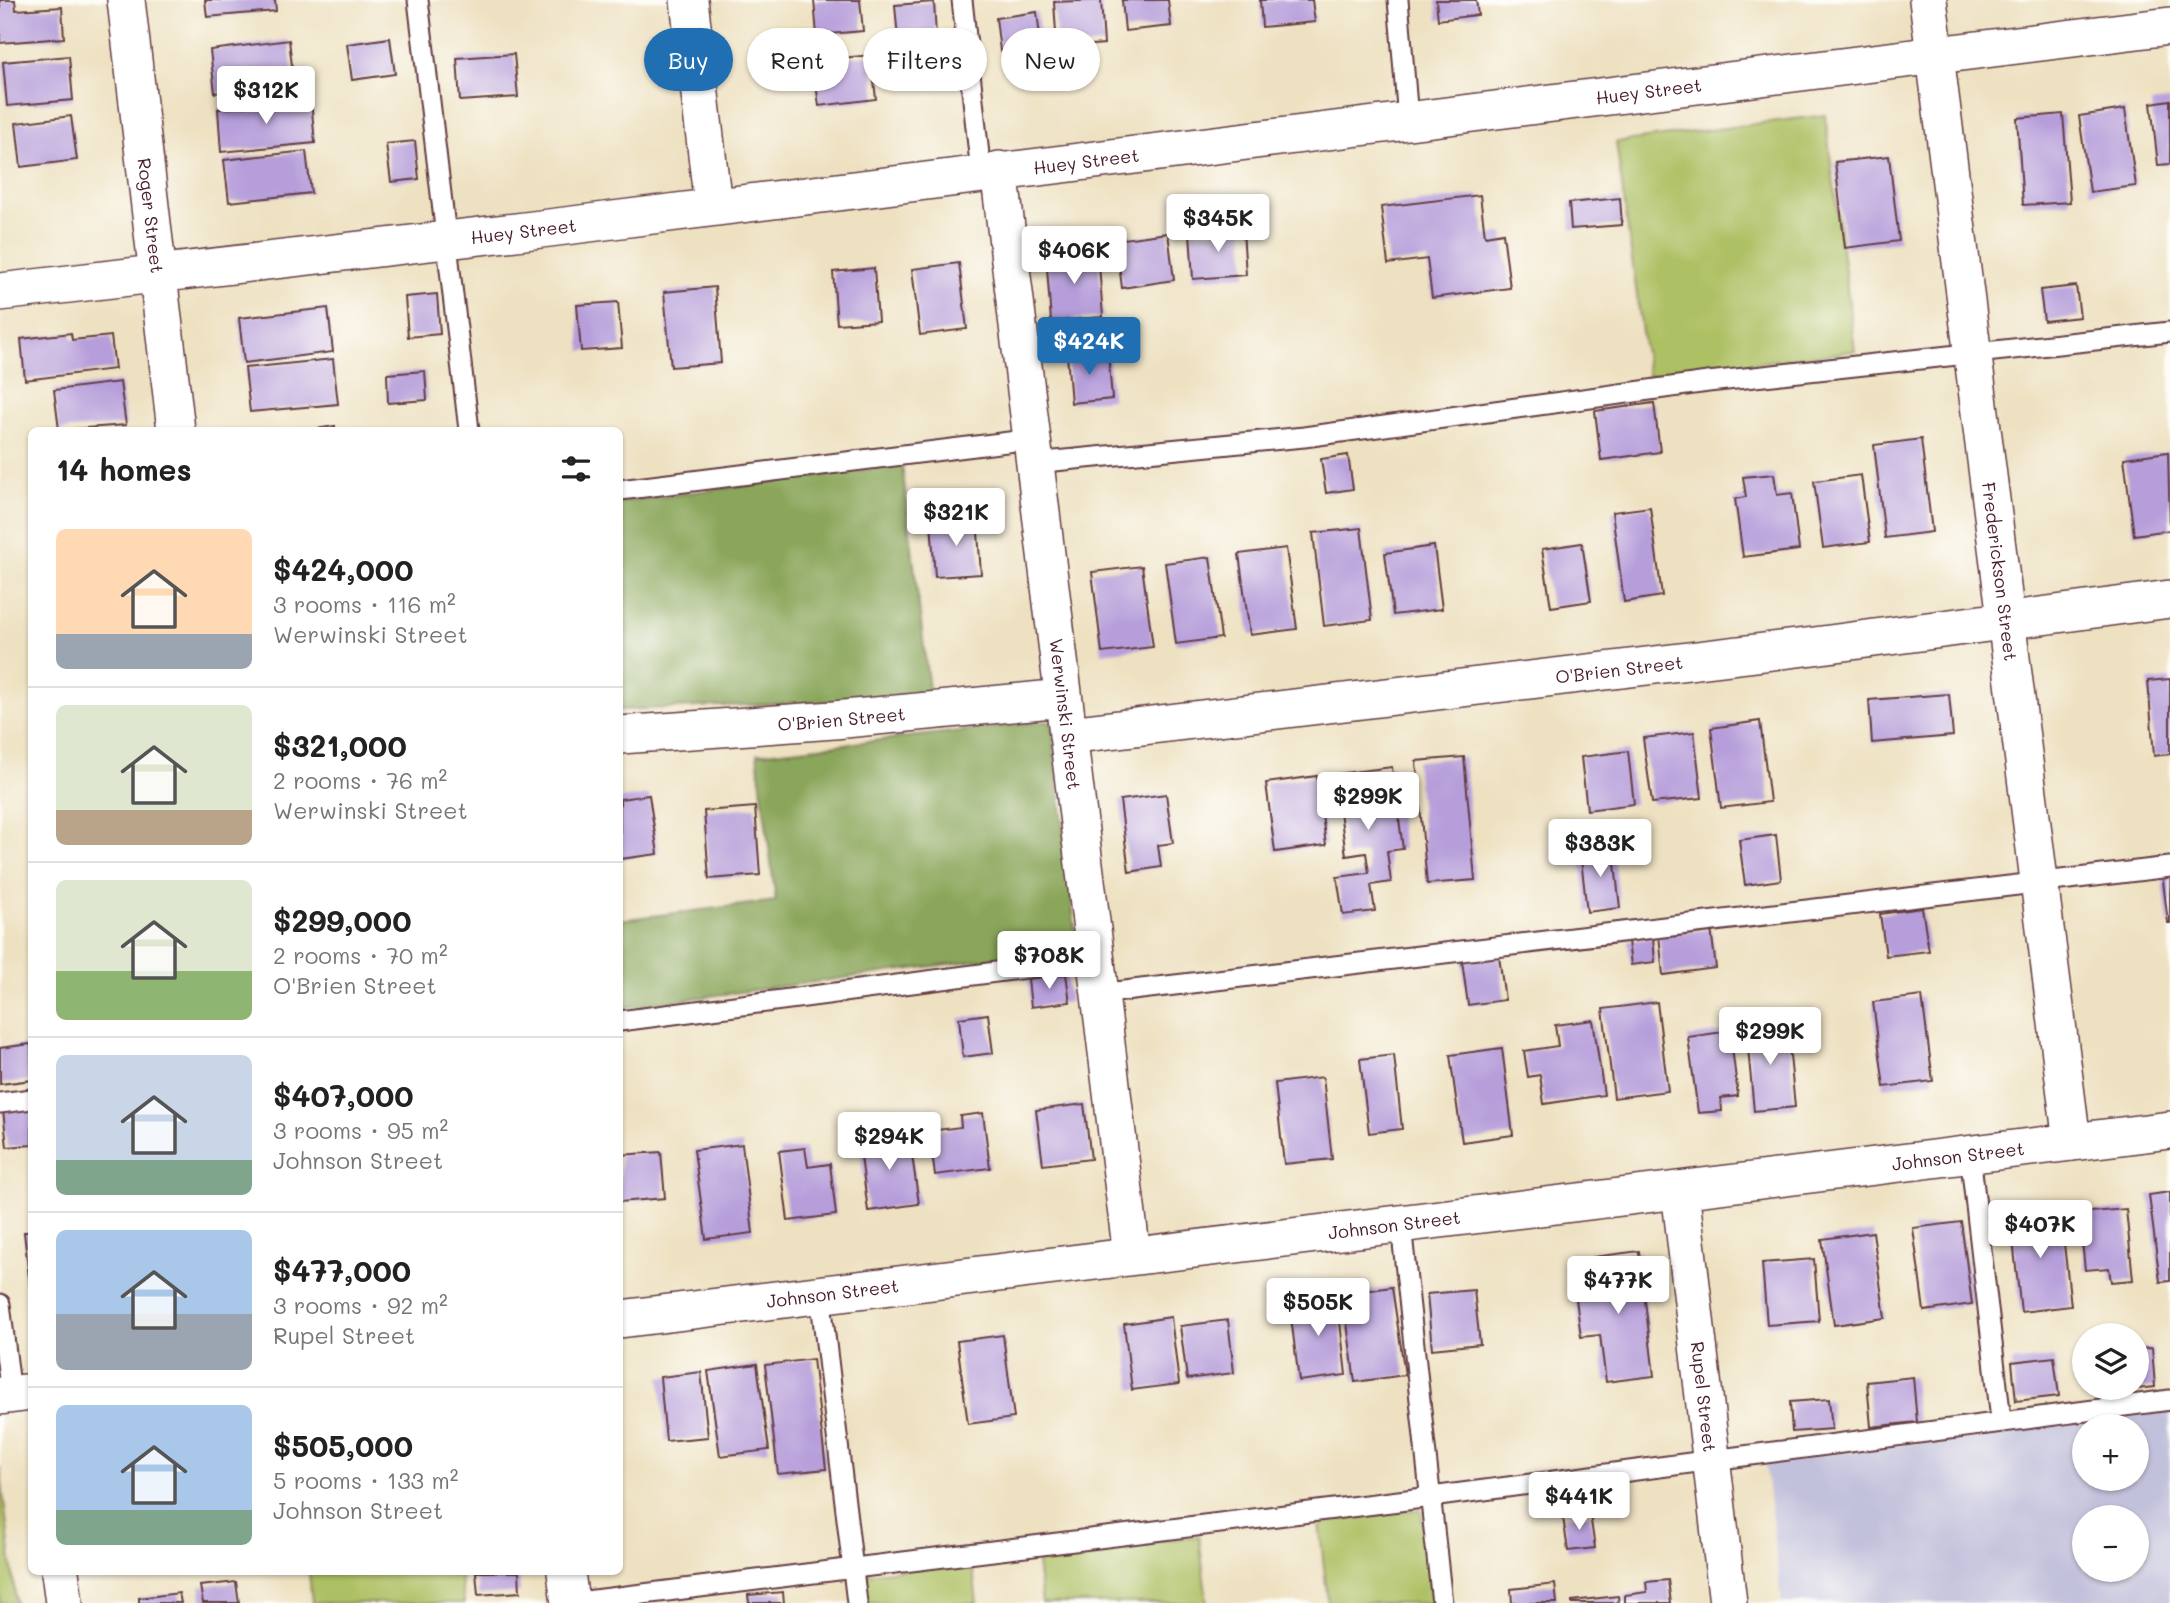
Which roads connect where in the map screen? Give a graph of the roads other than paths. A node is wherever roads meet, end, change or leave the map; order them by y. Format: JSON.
{"nodes":[{"id":1,"x":126,"y":0,"type":"edge"},
{"id":2,"x":418,"y":0,"type":"edge"},
{"id":3,"x":689,"y":0,"type":"edge"},
{"id":4,"x":962,"y":0,"type":"edge"},
{"id":5,"x":1398,"y":0,"type":"edge"},
{"id":6,"x":1928,"y":0,"type":"edge"},
{"id":7,"x":2170,"y":26,"type":"edge"},
{"id":8,"x":1936,"y":54,"type":"junction"},
{"id":9,"x":1408,"y":118,"type":"junction"},
{"id":10,"x":990,"y":172,"type":"junction"},
{"id":11,"x":713,"y":206,"type":"junction"},
{"id":12,"x":446,"y":239,"type":"junction"},
{"id":13,"x":159,"y":272,"type":"junction"},
{"id":14,"x":0,"y":292,"type":"edge"},
{"id":15,"x":2170,"y":332,"type":"edge"},
{"id":16,"x":1971,"y":355,"type":"junction"},
{"id":17,"x":176,"y":427,"type":"edge"},
{"id":18,"x":469,"y":427,"type":"edge"},
{"id":19,"x":1033,"y":451,"type":"junction"},
{"id":20,"x":623,"y":489,"type":"edge"},
{"id":21,"x":2170,"y":599,"type":"edge"},
{"id":22,"x":2005,"y":621,"type":"junction"},
{"id":23,"x":1063,"y":698,"type":"junction"},
{"id":24,"x":623,"y":735,"type":"edge"},
{"id":25,"x":1068,"y":735,"type":"junction"},
{"id":26,"x":2170,"y":867,"type":"edge"},
{"id":27,"x":2038,"y":883,"type":"junction"},
{"id":28,"x":1098,"y":976,"type":"junction"},
{"id":29,"x":623,"y":1021,"type":"edge"},
{"id":30,"x":28,"y":1100,"type":"edge"},
{"id":31,"x":0,"y":1103,"type":"edge"},
{"id":32,"x":2170,"y":1130,"type":"edge"},
{"id":33,"x":2072,"y":1142,"type":"junction"},
{"id":34,"x":1970,"y":1154,"type":"junction"},
{"id":35,"x":1680,"y":1191,"type":"junction"},
{"id":36,"x":1401,"y":1225,"type":"junction"},
{"id":37,"x":1132,"y":1256,"type":"junction"},
{"id":38,"x":820,"y":1293,"type":"junction"},
{"id":39,"x":0,"y":1304,"type":"edge"},
{"id":40,"x":623,"y":1319,"type":"edge"},
{"id":41,"x":14,"y":1394,"type":"edge"},
{"id":42,"x":2170,"y":1400,"type":"edge"},
{"id":43,"x":2001,"y":1420,"type":"junction"},
{"id":44,"x":1712,"y":1460,"type":"junction"},
{"id":45,"x":1431,"y":1497,"type":"junction"},
{"id":46,"x":853,"y":1566,"type":"junction"},
{"id":47,"x":60,"y":1575,"type":"edge"},
{"id":48,"x":566,"y":1575,"type":"edge"},
{"id":49,"x":64,"y":1603,"type":"edge"},
{"id":50,"x":570,"y":1603,"type":"edge"},
{"id":51,"x":857,"y":1603,"type":"edge"},
{"id":52,"x":1442,"y":1603,"type":"edge"},
{"id":53,"x":1728,"y":1603,"type":"edge"}],
"edges":[{"from":1,"to":13,"type":"street","name":"Roger Street"},
{"from":2,"to":12,"type":"lane"},
{"from":3,"to":11,"type":"street"},
{"from":4,"to":10,"type":"lane"},
{"from":5,"to":9,"type":"lane"},
{"from":6,"to":8,"type":"street","name":"Frederickson Street"},
{"from":7,"to":8,"type":"street","name":"Huey Street"},
{"from":8,"to":9,"type":"street","name":"Huey Street"},
{"from":8,"to":16,"type":"street","name":"Frederickson Street"},
{"from":9,"to":10,"type":"street","name":"Huey Street"},
{"from":10,"to":11,"type":"street","name":"Huey Street"},
{"from":10,"to":19,"type":"street","name":"Werwinski Street"},
{"from":11,"to":12,"type":"street","name":"Huey Street"},
{"from":12,"to":13,"type":"street","name":"Huey Street"},
{"from":12,"to":18,"type":"lane"},
{"from":13,"to":14,"type":"street","name":"Huey Street"},
{"from":13,"to":17,"type":"street","name":"Roger Street"},
{"from":15,"to":16,"type":"lane"},
{"from":16,"to":19,"type":"lane"},
{"from":16,"to":22,"type":"street","name":"Frederickson Street"},
{"from":19,"to":20,"type":"lane"},
{"from":19,"to":23,"type":"street","name":"Werwinski Street"},
{"from":21,"to":22,"type":"street","name":"O'Brien Street"},
{"from":22,"to":25,"type":"street","name":"O'Brien Street"},
{"from":22,"to":27,"type":"street","name":"Frederickson Street"},
{"from":23,"to":24,"type":"street","name":"O'Brien Street"},
{"from":23,"to":25,"type":"street","name":"Werwinski Street"},
{"from":25,"to":28,"type":"street","name":"Werwinski Street"},
{"from":26,"to":27,"type":"lane"},
{"from":27,"to":28,"type":"lane"},
{"from":27,"to":33,"type":"street","name":"Frederickson Street"},
{"from":28,"to":29,"type":"lane"},
{"from":28,"to":37,"type":"street","name":"Werwinski Street"},
{"from":30,"to":31,"type":"lane"},
{"from":32,"to":33,"type":"street","name":"Johnson Street"},
{"from":33,"to":34,"type":"street","name":"Johnson Street"},
{"from":34,"to":35,"type":"street","name":"Johnson Street"},
{"from":34,"to":43,"type":"lane"},
{"from":35,"to":36,"type":"street","name":"Johnson Street"},
{"from":35,"to":44,"type":"street","name":"Rupel Street"},
{"from":36,"to":37,"type":"street","name":"Johnson Street"},
{"from":36,"to":45,"type":"lane"},
{"from":37,"to":38,"type":"street","name":"Johnson Street"},
{"from":38,"to":40,"type":"street","name":"Johnson Street"},
{"from":38,"to":46,"type":"lane"},
{"from":39,"to":41,"type":"lane"},
{"from":42,"to":43,"type":"lane"},
{"from":43,"to":44,"type":"lane"},
{"from":44,"to":45,"type":"lane"},
{"from":44,"to":53,"type":"street","name":"Rupel Street"},
{"from":45,"to":46,"type":"lane"},
{"from":45,"to":52,"type":"lane"},
{"from":46,"to":50,"type":"lane"},
{"from":46,"to":51,"type":"lane"},
{"from":47,"to":49,"type":"street"},
{"from":48,"to":50,"type":"street"}]}
